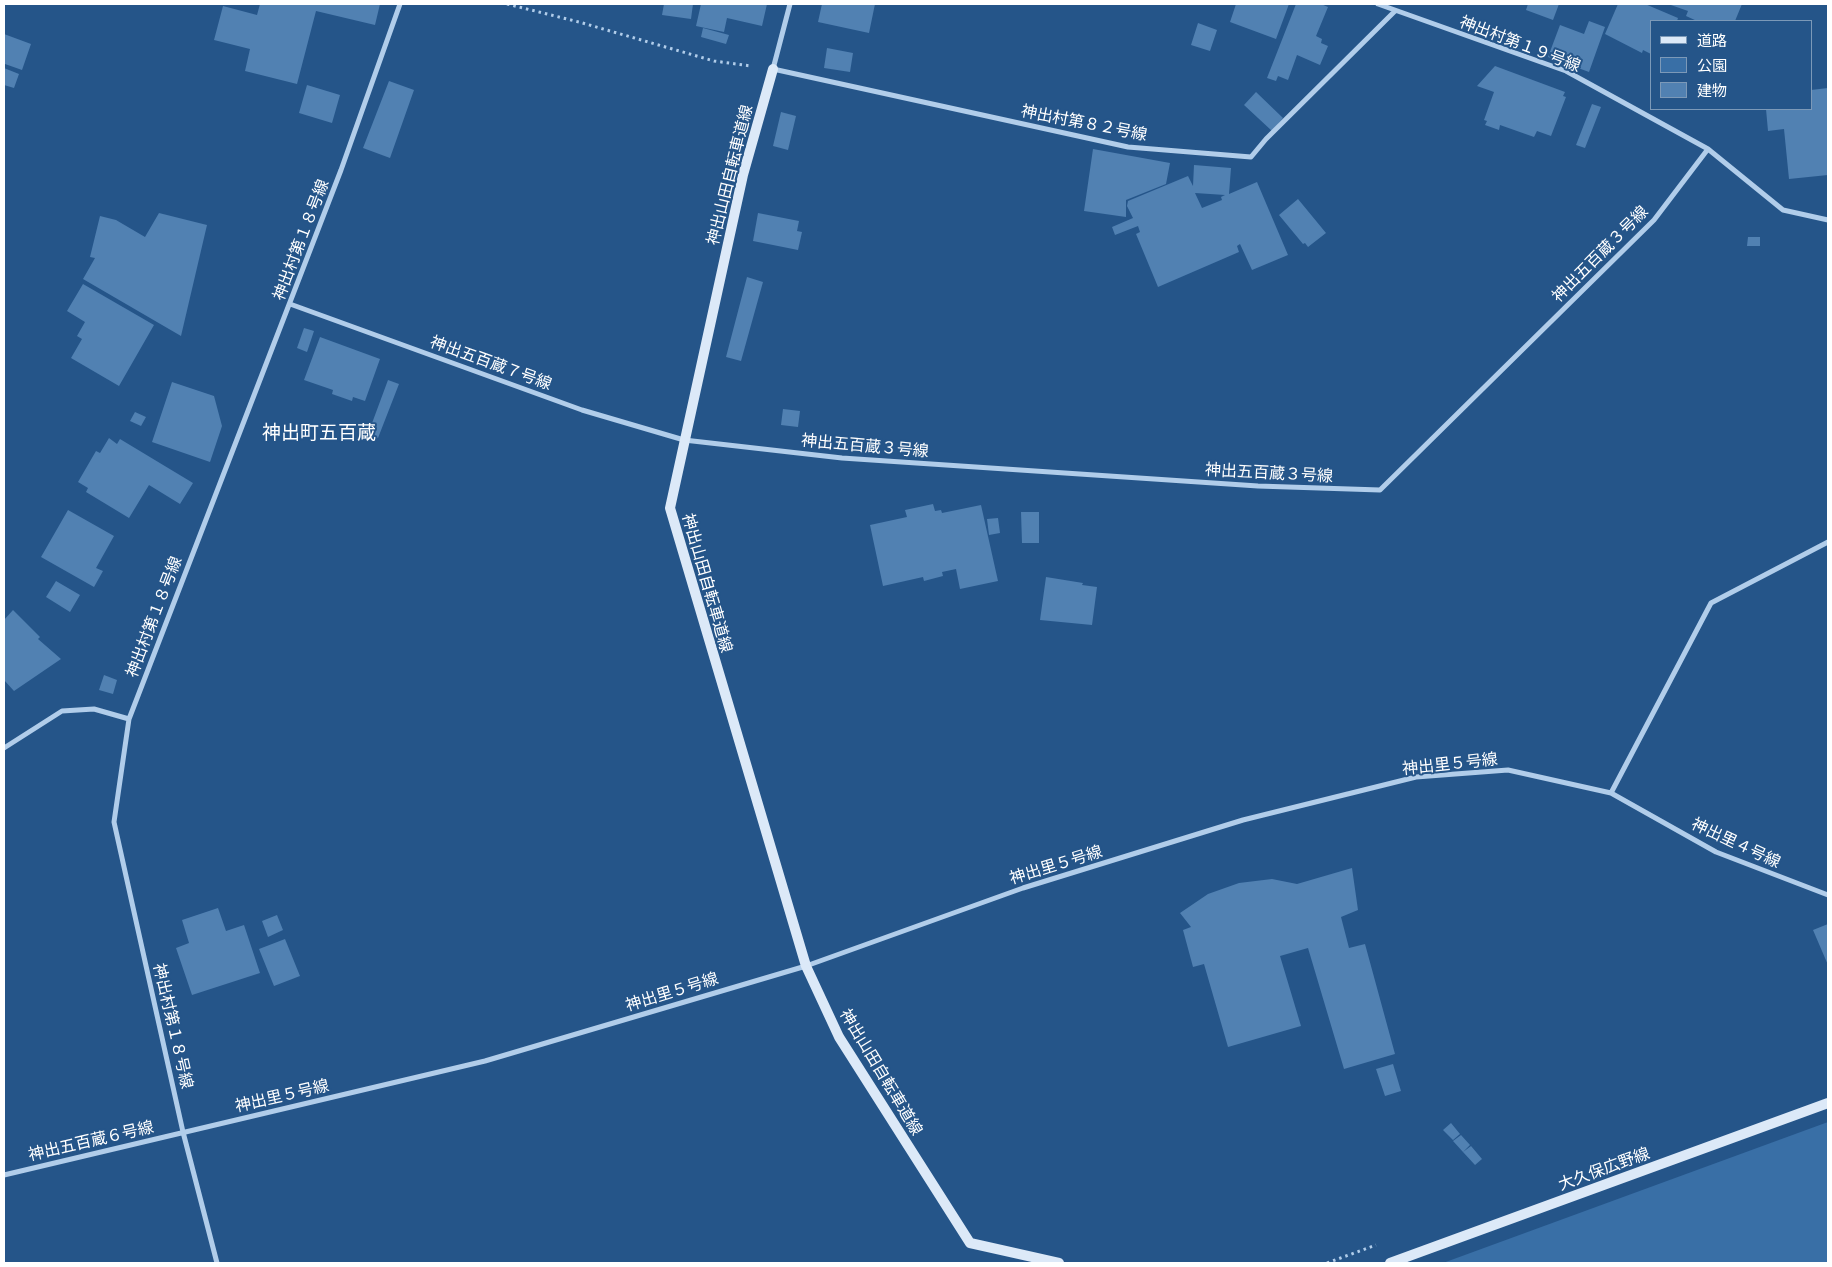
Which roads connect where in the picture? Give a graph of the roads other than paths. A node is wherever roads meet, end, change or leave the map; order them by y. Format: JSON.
{"nodes":[{"id":1,"x":400,"y":4,"type":"edge"},
{"id":2,"x":790,"y":4,"type":"edge"},
{"id":3,"x":1378,"y":4,"type":"edge"},
{"id":4,"x":1395,"y":11,"type":"junction"},
{"id":5,"x":774,"y":69,"type":"junction"},
{"id":6,"x":1708,"y":149,"type":"junction"},
{"id":7,"x":1828,"y":220,"type":"edge"},
{"id":8,"x":290,"y":304,"type":"junction"},
{"id":9,"x":684,"y":440,"type":"junction"},
{"id":10,"x":1828,"y":542,"type":"edge"},
{"id":11,"x":129,"y":719,"type":"junction"},
{"id":12,"x":4,"y":748,"type":"edge"},
{"id":13,"x":1610,"y":793,"type":"junction"},
{"id":14,"x":1828,"y":895,"type":"edge"},
{"id":15,"x":806,"y":966,"type":"junction"},
{"id":16,"x":1828,"y":1104,"type":"edge"},
{"id":17,"x":184,"y":1132,"type":"junction"},
{"id":18,"x":4,"y":1175,"type":"edge"},
{"id":19,"x":217,"y":1263,"type":"edge"},
{"id":20,"x":1059,"y":1263,"type":"edge"},
{"id":21,"x":1390,"y":1263,"type":"edge"}],
"edges":[{"from":1,"to":8,"type":"street","name":"神出村第１８号線"},
{"from":2,"to":5,"type":"street"},
{"from":3,"to":4,"type":"street","name":"神出村第１９号線"},
{"from":4,"to":5,"type":"street","name":"神出村第８２号線"},
{"from":4,"to":6,"type":"street","name":"神出村第１９号線"},
{"from":5,"to":9,"type":"main road","name":"神出山田自転車道線"},
{"from":6,"to":7,"type":"street","name":"神出村第１９号線"},
{"from":6,"to":9,"type":"street","name":"神出五百蔵３号線"},
{"from":8,"to":9,"type":"street","name":"神出五百蔵７号線"},
{"from":8,"to":11,"type":"street","name":"神出村第１８号線"},
{"from":9,"to":15,"type":"main road","name":"神出山田自転車道線"},
{"from":10,"to":13,"type":"street"},
{"from":11,"to":12,"type":"street"},
{"from":11,"to":17,"type":"street","name":"神出村第１８号線"},
{"from":13,"to":14,"type":"street","name":"神出里４号線"},
{"from":13,"to":15,"type":"street","name":"神出里５号線"},
{"from":15,"to":17,"type":"street","name":"神出里５号線"},
{"from":15,"to":20,"type":"main road","name":"神出山田自転車道線"},
{"from":16,"to":21,"type":"main road","name":"大久保広野線"},
{"from":17,"to":18,"type":"street","name":"神出五百蔵６号線"},
{"from":17,"to":19,"type":"street","name":"神出村第１８号線"}]}
